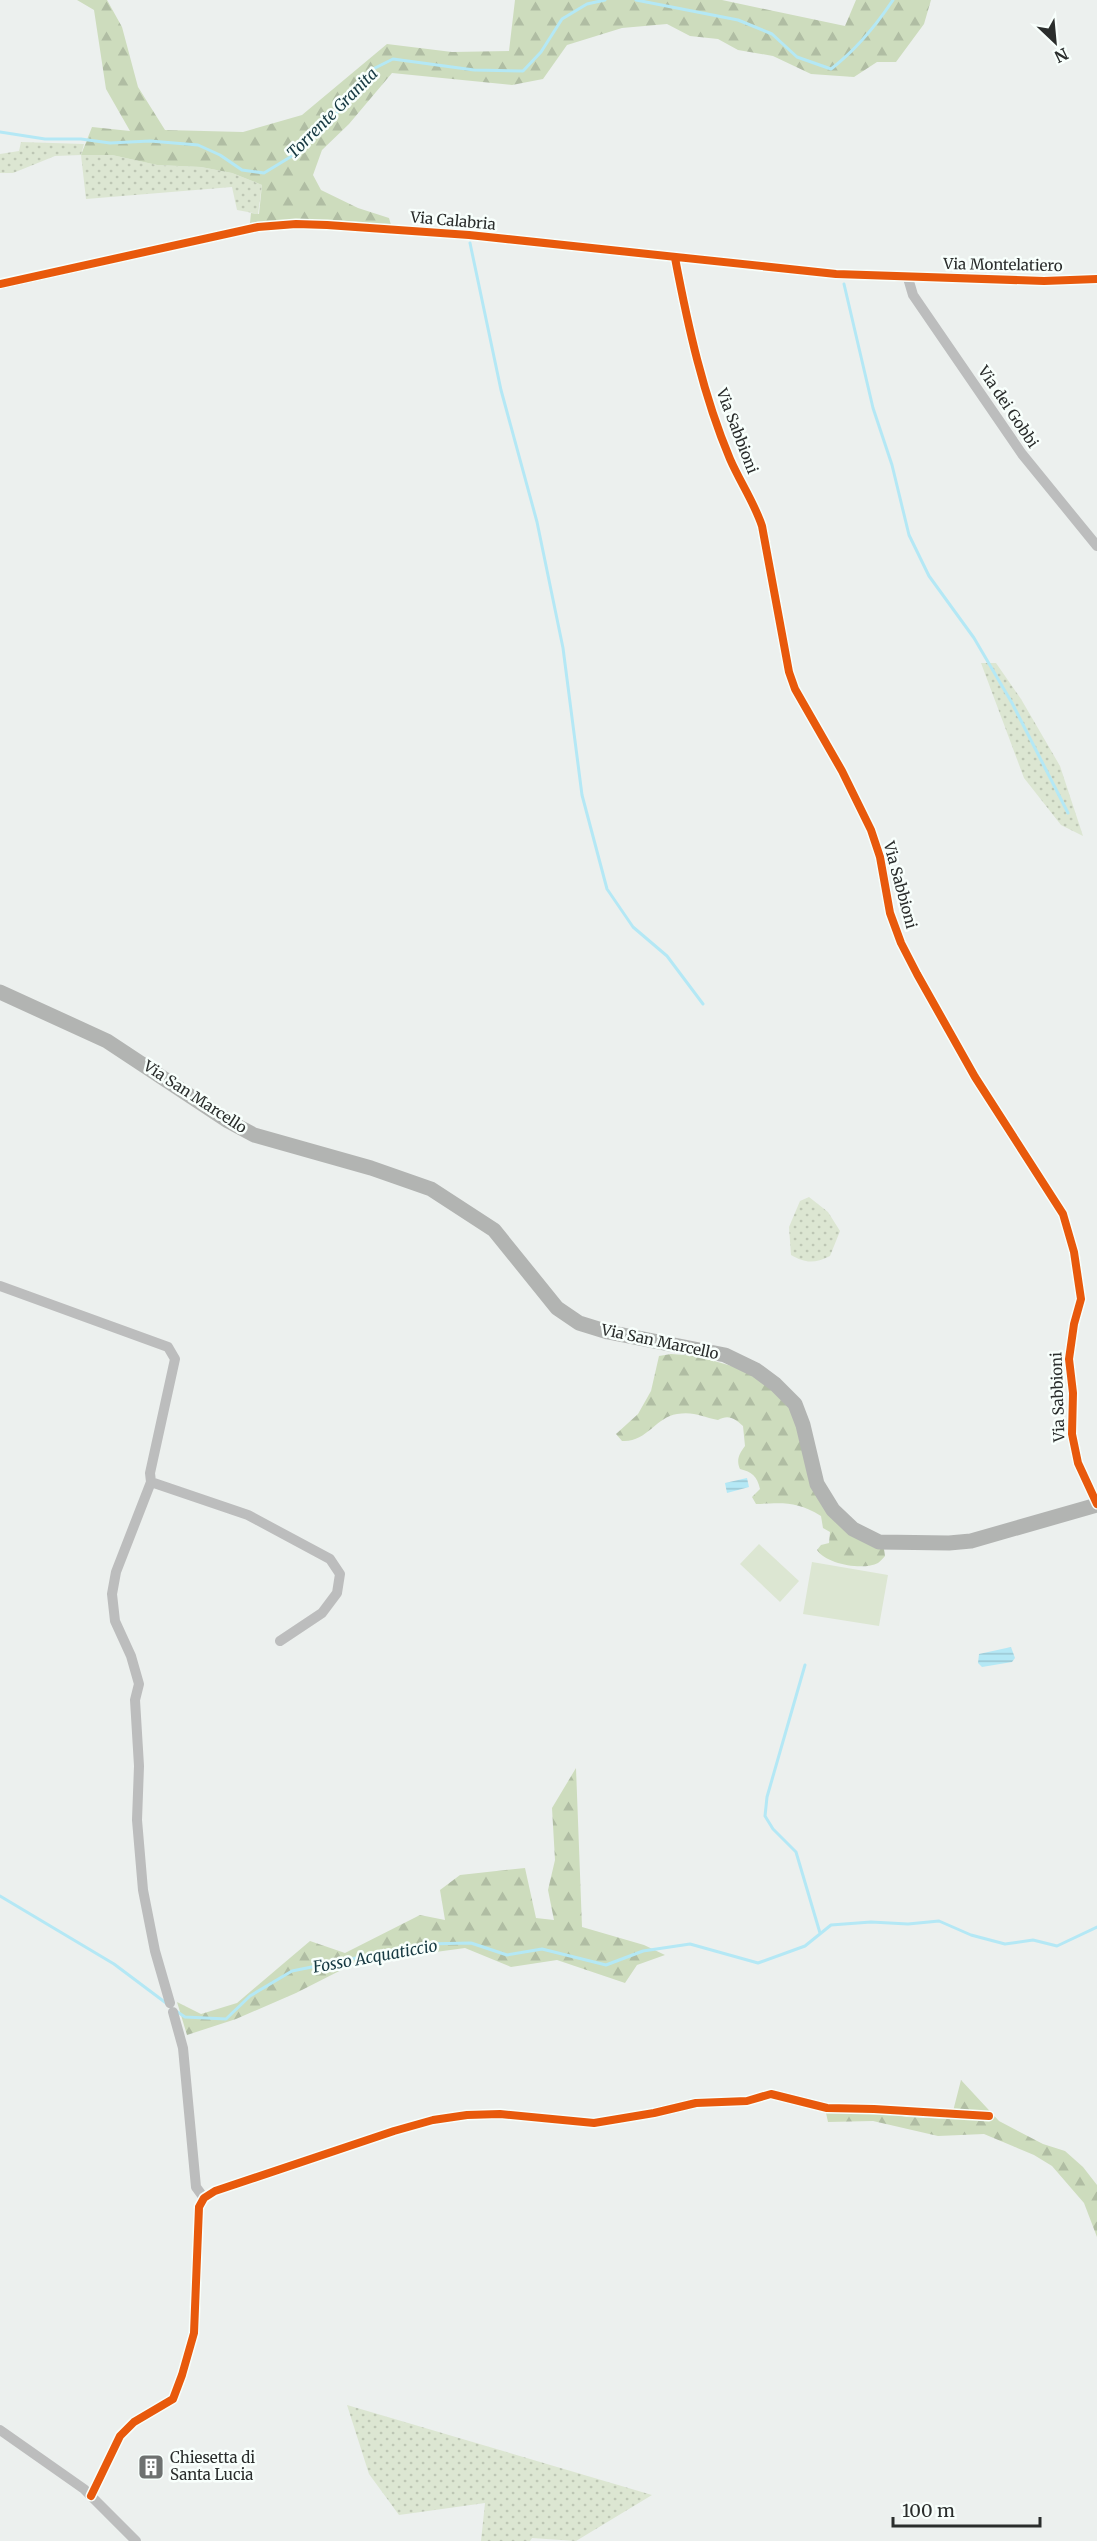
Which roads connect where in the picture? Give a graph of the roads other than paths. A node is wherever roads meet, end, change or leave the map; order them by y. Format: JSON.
{"nodes":[{"id":1,"x":675,"y":258,"type":"junction"},
{"id":2,"x":908,"y":278,"type":"junction"},
{"id":3,"x":1097,"y":279,"type":"edge"},
{"id":4,"x":0,"y":284,"type":"edge"},
{"id":5,"x":1097,"y":546,"type":"edge"},
{"id":6,"x":0,"y":992,"type":"edge"},
{"id":7,"x":0,"y":1286,"type":"edge"},
{"id":8,"x":151,"y":1482,"type":"junction"},
{"id":9,"x":1097,"y":1505,"type":"edge"},
{"id":10,"x":280,"y":1641,"type":"dead end"},
{"id":11,"x":989,"y":2116,"type":"dead end"},
{"id":12,"x":204,"y":2198,"type":"junction"},
{"id":13,"x":0,"y":2430,"type":"edge"},
{"id":14,"x":91,"y":2496,"type":"junction"},
{"id":15,"x":136,"y":2541,"type":"edge"}],
"edges":[{"from":1,"to":2,"type":"street","name":"Via Calabria"},
{"from":1,"to":4,"type":"street","name":"Via Calabria"},
{"from":1,"to":9,"type":"street","name":"Via Sabbioni"},
{"from":2,"to":3,"type":"street","name":"Via Montelatiero"},
{"from":2,"to":5,"type":"street","name":"Via dei Gobbi"},
{"from":6,"to":9,"type":"main road","name":"Via San Marcello"},
{"from":7,"to":8,"type":"street"},
{"from":8,"to":10,"type":"street"},
{"from":8,"to":12,"type":"street"},
{"from":11,"to":12,"type":"street"},
{"from":12,"to":14,"type":"street"},
{"from":13,"to":14,"type":"street"},
{"from":14,"to":15,"type":"street"}]}
